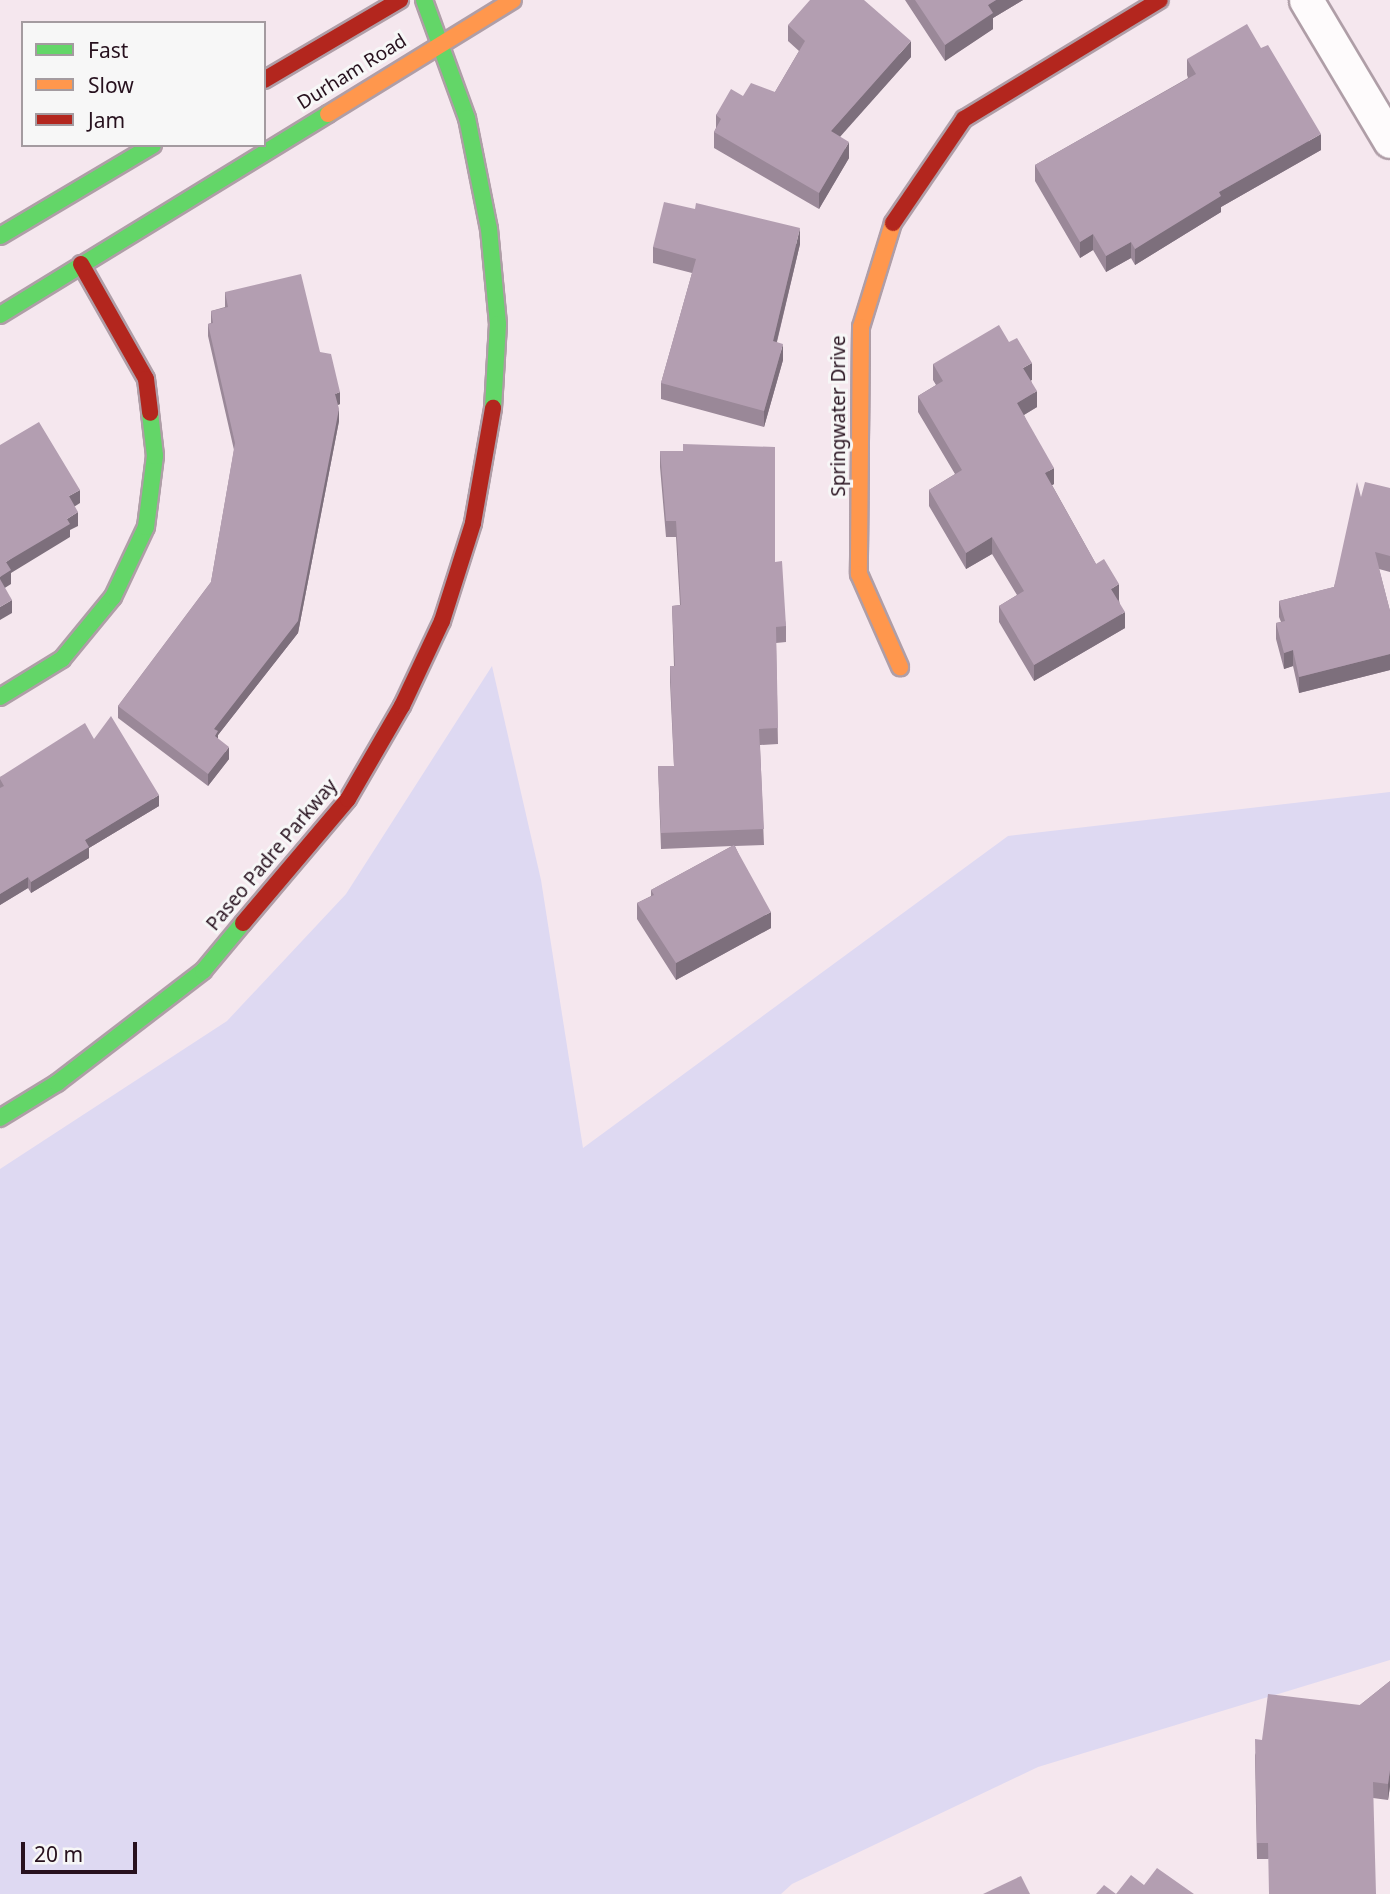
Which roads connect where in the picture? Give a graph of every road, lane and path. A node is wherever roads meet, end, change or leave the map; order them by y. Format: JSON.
{"nodes":[{"id":1,"x":400,"y":0,"type":"edge"},
{"id":2,"x":424,"y":0,"type":"edge"},
{"id":3,"x":513,"y":0,"type":"edge"},
{"id":4,"x":1160,"y":0,"type":"edge"},
{"id":5,"x":1306,"y":0,"type":"edge"},
{"id":6,"x":439,"y":43,"type":"junction"},
{"id":7,"x":266,"y":79,"type":"edge"},
{"id":8,"x":1390,"y":141,"type":"edge"},
{"id":9,"x":150,"y":147,"type":"edge"},
{"id":10,"x":0,"y":236,"type":"edge"},
{"id":11,"x":81,"y":264,"type":"junction"},
{"id":12,"x":0,"y":315,"type":"edge"},
{"id":13,"x":900,"y":667,"type":"dead end"},
{"id":14,"x":0,"y":697,"type":"edge"},
{"id":15,"x":0,"y":1118,"type":"edge"}],
"edges":[{"from":1,"to":7,"type":"main road","name":"Durham Road"},
{"from":2,"to":6,"type":"main road","name":"Paseo Padre Parkway"},
{"from":3,"to":6,"type":"main road","name":"Durham Road"},
{"from":4,"to":13,"type":"main road","name":"Springwater Drive"},
{"from":5,"to":8,"type":"street"},
{"from":6,"to":11,"type":"main road","name":"Durham Road"},
{"from":6,"to":15,"type":"main road","name":"Paseo Padre Parkway"},
{"from":9,"to":10,"type":"main road"},
{"from":11,"to":12,"type":"main road","name":"Durham Road"},
{"from":11,"to":14,"type":"main road"}]}
